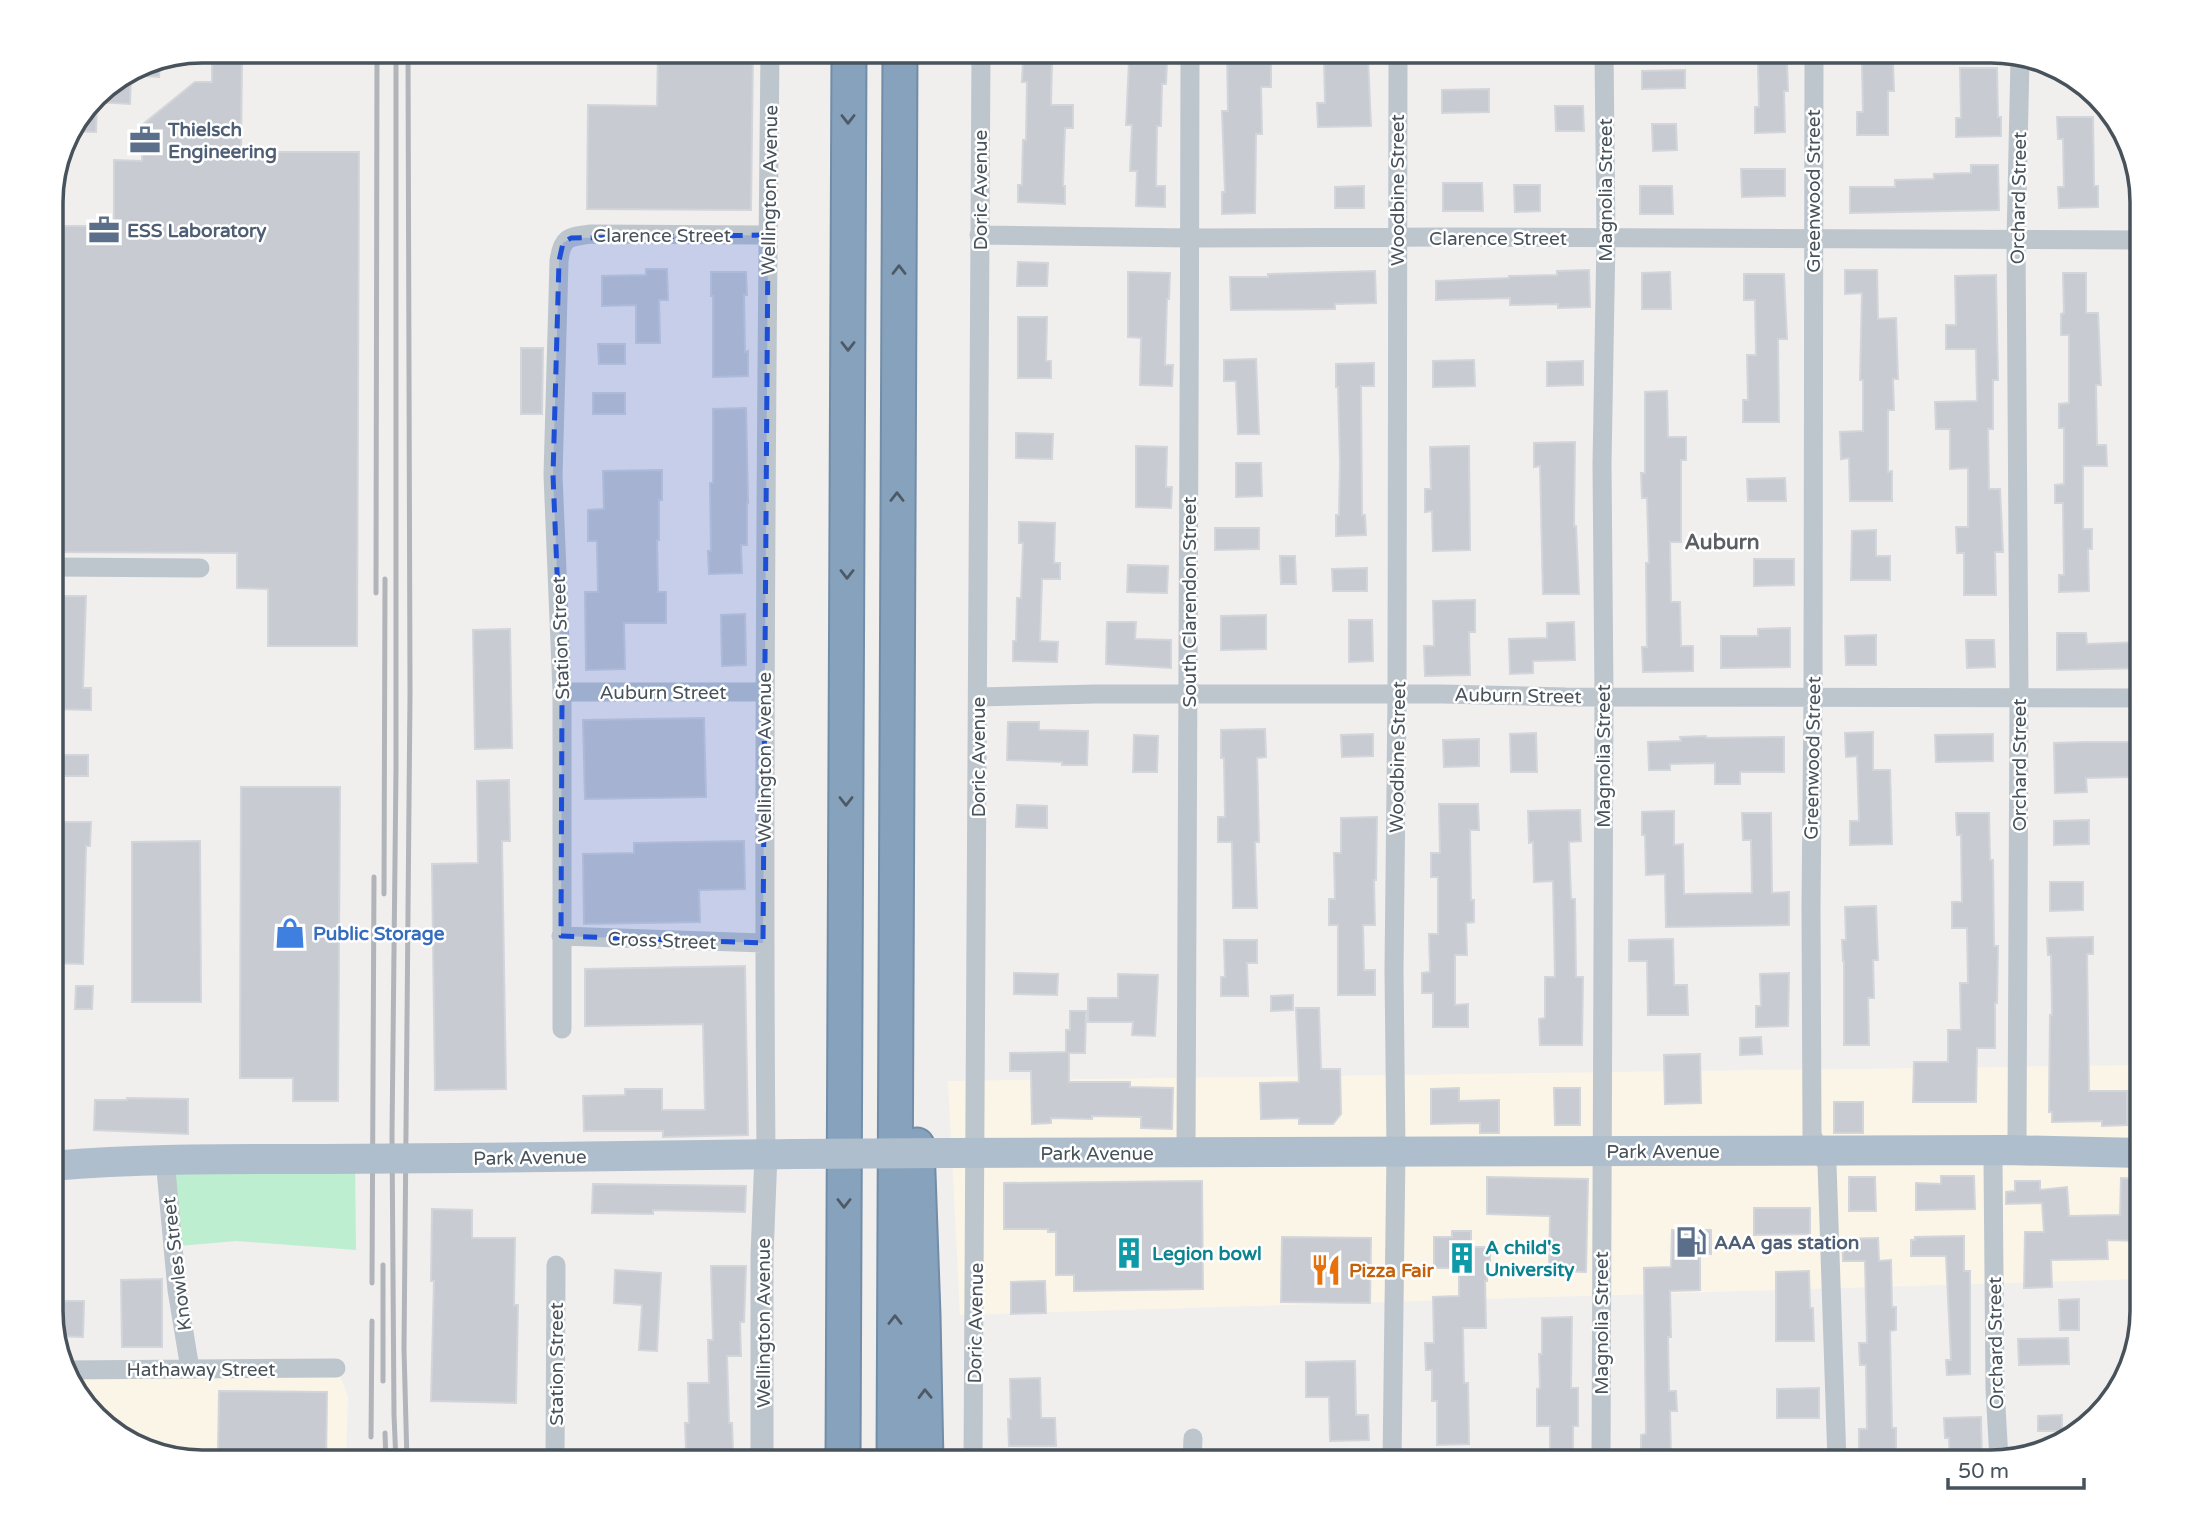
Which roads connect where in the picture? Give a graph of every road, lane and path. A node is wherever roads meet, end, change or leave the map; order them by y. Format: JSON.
{"nodes":[{"id":1,"x":770,"y":63,"type":"edge"},
{"id":2,"x":849,"y":63,"type":"edge"},
{"id":3,"x":900,"y":63,"type":"edge"},
{"id":4,"x":981,"y":63,"type":"edge"},
{"id":5,"x":1190,"y":63,"type":"edge"},
{"id":6,"x":1398,"y":63,"type":"edge"},
{"id":7,"x":1604,"y":63,"type":"edge"},
{"id":8,"x":1814,"y":63,"type":"edge"},
{"id":9,"x":2020,"y":66,"type":"edge"},
{"id":10,"x":768,"y":234,"type":"junction"},
{"id":11,"x":979,"y":235,"type":"junction"},
{"id":12,"x":1397,"y":238,"type":"junction"},
{"id":13,"x":1606,"y":238,"type":"junction"},
{"id":14,"x":1189,"y":239,"type":"junction"},
{"id":15,"x":1812,"y":239,"type":"junction"},
{"id":16,"x":2016,"y":240,"type":"junction"},
{"id":17,"x":2130,"y":240,"type":"edge"},
{"id":18,"x":561,"y":248,"type":"joint"},
{"id":19,"x":63,"y":567,"type":"edge"},
{"id":20,"x":200,"y":568,"type":"dead end"},
{"id":21,"x":897,"y":688,"type":"junction"},
{"id":22,"x":562,"y":692,"type":"junction"},
{"id":23,"x":764,"y":692,"type":"junction"},
{"id":24,"x":1397,"y":694,"type":"junction"},
{"id":25,"x":1190,"y":695,"type":"junction"},
{"id":26,"x":1604,"y":696,"type":"junction"},
{"id":27,"x":978,"y":697,"type":"junction"},
{"id":28,"x":1813,"y":697,"type":"junction"},
{"id":29,"x":2019,"y":697,"type":"junction"},
{"id":30,"x":2130,"y":698,"type":"edge"},
{"id":31,"x":561,"y":936,"type":"junction"},
{"id":32,"x":763,"y":943,"type":"junction"},
{"id":33,"x":562,"y":1028,"type":"dead end"},
{"id":34,"x":1818,"y":1150,"type":"junction"},
{"id":35,"x":2004,"y":1150,"type":"junction"},
{"id":36,"x":1396,"y":1151,"type":"junction"},
{"id":37,"x":1602,"y":1151,"type":"junction"},
{"id":38,"x":1186,"y":1152,"type":"junction"},
{"id":39,"x":2130,"y":1153,"type":"edge"},
{"id":40,"x":765,"y":1154,"type":"junction"},
{"id":41,"x":976,"y":1154,"type":"junction"},
{"id":42,"x":164,"y":1158,"type":"junction"},
{"id":43,"x":63,"y":1165,"type":"edge"},
{"id":44,"x":556,"y":1265,"type":"dead end"},
{"id":45,"x":336,"y":1368,"type":"dead end"},
{"id":46,"x":190,"y":1369,"type":"junction"},
{"id":47,"x":76,"y":1370,"type":"edge"},
{"id":48,"x":1192,"y":1438,"type":"dead end"},
{"id":49,"x":555,"y":1450,"type":"edge"},
{"id":50,"x":762,"y":1450,"type":"edge"},
{"id":51,"x":843,"y":1450,"type":"edge"},
{"id":52,"x":894,"y":1450,"type":"edge"},
{"id":53,"x":926,"y":1450,"type":"edge"},
{"id":54,"x":973,"y":1450,"type":"edge"},
{"id":55,"x":1192,"y":1450,"type":"edge"},
{"id":56,"x":1392,"y":1450,"type":"edge"},
{"id":57,"x":1601,"y":1450,"type":"edge"},
{"id":58,"x":1837,"y":1450,"type":"edge"},
{"id":59,"x":1998,"y":1450,"type":"edge"}],
"edges":[{"from":1,"to":10,"type":"street","name":"Wellington Avenue"},
{"from":2,"to":51,"type":"highway","one_way":true},
{"from":21,"to":3,"type":"highway","one_way":true},
{"from":4,"to":11,"type":"street","name":"Doric Avenue"},
{"from":5,"to":14,"type":"street","name":"South Clarendon Street"},
{"from":6,"to":12,"type":"street","name":"Woodbine Street"},
{"from":7,"to":13,"type":"street","name":"Magnolia Street"},
{"from":8,"to":15,"type":"street","name":"Greenwood Street"},
{"from":9,"to":16,"type":"street","name":"Orchard Street"},
{"from":10,"to":18,"type":"street","name":"Clarence Street"},
{"from":10,"to":23,"type":"street","name":"Wellington Avenue"},
{"from":11,"to":14,"type":"street","name":"Clarence Street"},
{"from":11,"to":27,"type":"street","name":"Doric Avenue"},
{"from":12,"to":13,"type":"street","name":"Clarence Street"},
{"from":12,"to":14,"type":"street","name":"Clarence Street"},
{"from":12,"to":24,"type":"street","name":"Woodbine Street"},
{"from":13,"to":15,"type":"street","name":"Clarence Street"},
{"from":13,"to":26,"type":"street","name":"Magnolia Street"},
{"from":14,"to":25,"type":"street","name":"South Clarendon Street"},
{"from":15,"to":16,"type":"street","name":"Clarence Street"},
{"from":15,"to":28,"type":"street","name":"Greenwood Street"},
{"from":16,"to":17,"type":"street","name":"Clarence Street"},
{"from":16,"to":29,"type":"street","name":"Orchard Street"},
{"from":18,"to":22,"type":"street","name":"Station Street"},
{"from":19,"to":20,"type":"street"},
{"from":52,"to":21,"type":"highway","one_way":true},
{"from":53,"to":21,"type":"highway","one_way":true},
{"from":22,"to":23,"type":"street","name":"Auburn Street"},
{"from":22,"to":31,"type":"street","name":"Station Street"},
{"from":23,"to":32,"type":"street","name":"Wellington Avenue"},
{"from":24,"to":25,"type":"street","name":"Auburn Street"},
{"from":24,"to":26,"type":"street","name":"Auburn Street"},
{"from":24,"to":36,"type":"street","name":"Woodbine Street"},
{"from":25,"to":27,"type":"street","name":"Auburn Street"},
{"from":25,"to":38,"type":"street","name":"South Clarendon Street"},
{"from":26,"to":28,"type":"street","name":"Auburn Street"},
{"from":26,"to":37,"type":"street","name":"Magnolia Street"},
{"from":27,"to":41,"type":"street","name":"Doric Avenue"},
{"from":28,"to":29,"type":"street","name":"Auburn Street"},
{"from":28,"to":34,"type":"street","name":"Greenwood Street"},
{"from":29,"to":30,"type":"street","name":"Auburn Street"},
{"from":29,"to":35,"type":"street","name":"Orchard Street"},
{"from":31,"to":32,"type":"street","name":"Cross Street"},
{"from":31,"to":33,"type":"street","name":"Station Street"},
{"from":32,"to":40,"type":"street","name":"Wellington Avenue"},
{"from":34,"to":35,"type":"main road","name":"Park Avenue"},
{"from":34,"to":37,"type":"main road","name":"Park Avenue"},
{"from":34,"to":58,"type":"street","name":"Greenwood Street"},
{"from":35,"to":39,"type":"main road","name":"Park Avenue"},
{"from":35,"to":59,"type":"street","name":"Orchard Street"},
{"from":36,"to":37,"type":"main road","name":"Park Avenue"},
{"from":36,"to":38,"type":"main road","name":"Park Avenue"},
{"from":36,"to":56,"type":"street","name":"Woodbine Street"},
{"from":37,"to":57,"type":"street","name":"Magnolia Street"},
{"from":38,"to":41,"type":"main road","name":"Park Avenue"},
{"from":40,"to":41,"type":"main road","name":"Park Avenue","bridge":true},
{"from":40,"to":42,"type":"main road","name":"Park Avenue","bridge":true},
{"from":40,"to":50,"type":"street","name":"Wellington Avenue"},
{"from":41,"to":54,"type":"street","name":"Doric Avenue"},
{"from":42,"to":43,"type":"main road","name":"Park Avenue"},
{"from":42,"to":46,"type":"street","name":"Knowles Street"},
{"from":44,"to":49,"type":"street","name":"Station Street"},
{"from":45,"to":46,"type":"street","name":"Hathaway Street"},
{"from":46,"to":47,"type":"street","name":"Hathaway Street"},
{"from":48,"to":55,"type":"street"}]}
